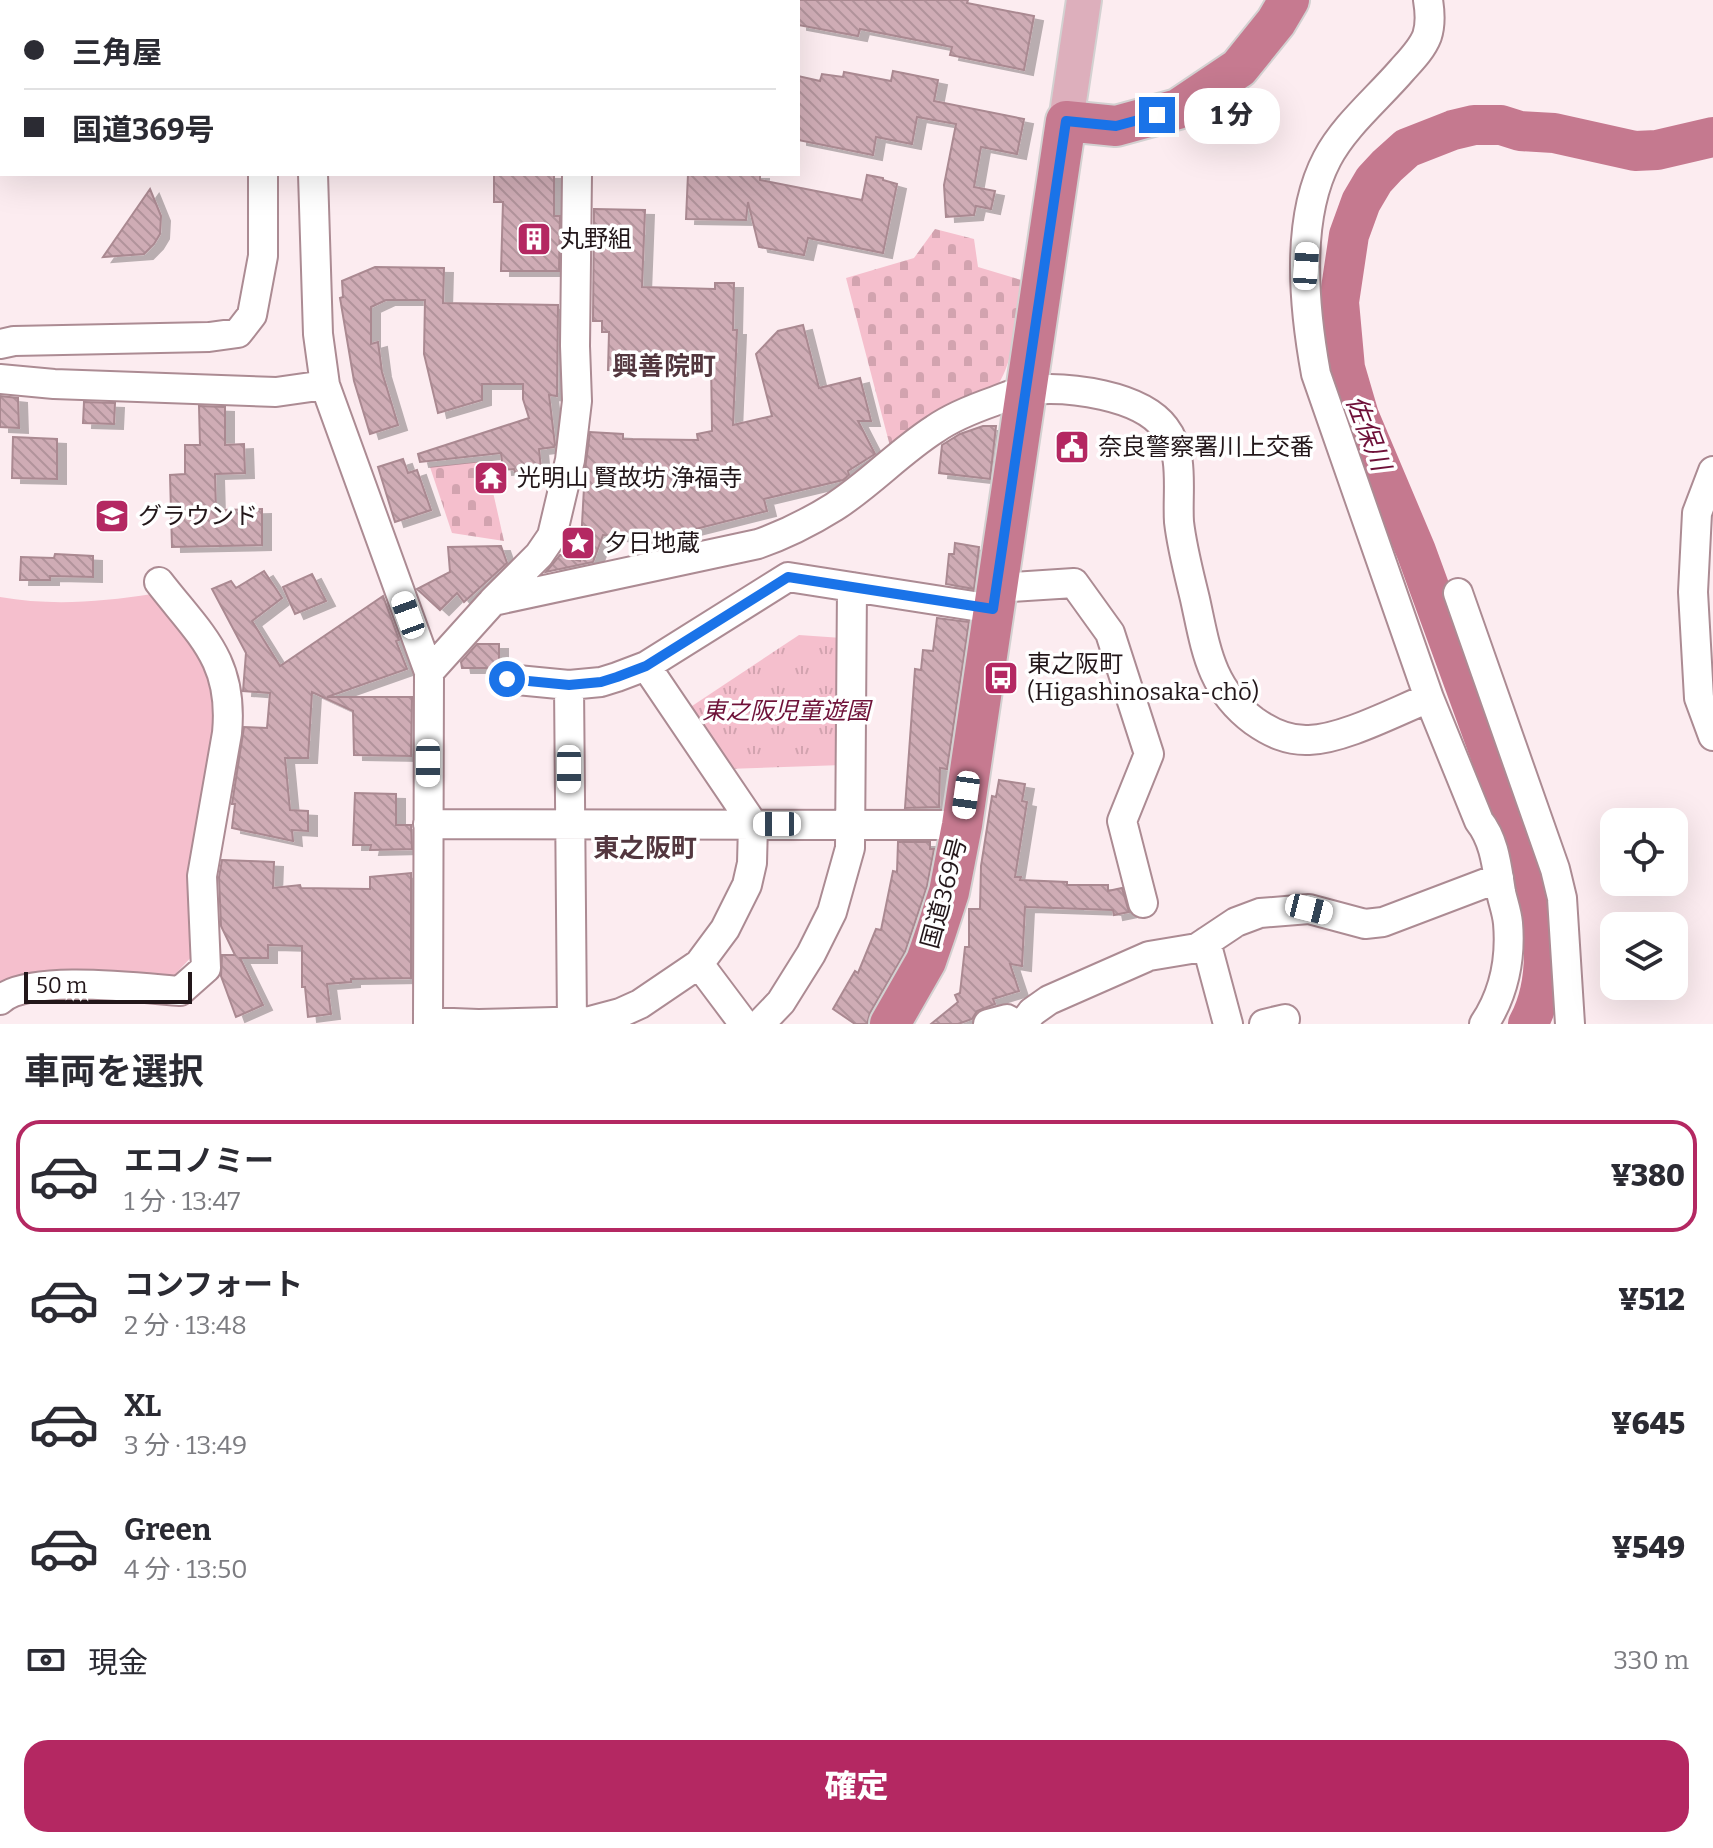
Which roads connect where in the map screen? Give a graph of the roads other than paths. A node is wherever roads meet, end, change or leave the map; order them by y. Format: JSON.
{"nodes":[{"id":1,"x":1084,"y":0,"type":"edge"},
{"id":2,"x":1289,"y":0,"type":"edge"},
{"id":3,"x":1428,"y":0,"type":"edge"},
{"id":4,"x":1066,"y":121,"type":"junction"},
{"id":5,"x":263,"y":176,"type":"edge"},
{"id":6,"x":313,"y":176,"type":"edge"},
{"id":7,"x":577,"y":176,"type":"edge"},
{"id":8,"x":0,"y":344,"type":"edge"},
{"id":9,"x":0,"y":379,"type":"edge"},
{"id":10,"x":325,"y":385,"type":"junction"},
{"id":11,"x":1027,"y":390,"type":"junction"},
{"id":12,"x":1713,"y":471,"type":"edge"},
{"id":13,"x":159,"y":582,"type":"dead end"},
{"id":14,"x":852,"y":587,"type":"junction"},
{"id":15,"x":1458,"y":593,"type":"dead end"},
{"id":16,"x":994,"y":599,"type":"junction"},
{"id":17,"x":493,"y":601,"type":"junction"},
{"id":18,"x":646,"y":666,"type":"junction"},
{"id":19,"x":429,"y":672,"type":"junction"},
{"id":20,"x":507,"y":679,"type":"dead end"},
{"id":21,"x":569,"y":685,"type":"junction"},
{"id":22,"x":1429,"y":698,"type":"junction"},
{"id":23,"x":1713,"y":736,"type":"edge"},
{"id":24,"x":850,"y":823,"type":"junction"},
{"id":25,"x":428,"y":824,"type":"junction"},
{"id":26,"x":570,"y":824,"type":"junction"},
{"id":27,"x":753,"y":824,"type":"junction"},
{"id":28,"x":962,"y":825,"type":"junction"},
{"id":29,"x":1499,"y":878,"type":"junction"},
{"id":30,"x":1143,"y":903,"type":"dead end"},
{"id":31,"x":1206,"y":942,"type":"junction"},
{"id":32,"x":699,"y":964,"type":"junction"},
{"id":33,"x":0,"y":1000,"type":"edge"},
{"id":34,"x":572,"y":1022,"type":"edge"},
{"id":35,"x":428,"y":1023,"type":"edge"},
{"id":36,"x":478,"y":1024,"type":"edge"},
{"id":37,"x":744,"y":1024,"type":"edge"},
{"id":38,"x":760,"y":1024,"type":"edge"},
{"id":39,"x":890,"y":1024,"type":"edge"},
{"id":40,"x":988,"y":1024,"type":"edge"},
{"id":41,"x":1015,"y":1024,"type":"edge"},
{"id":42,"x":1023,"y":1024,"type":"edge"},
{"id":43,"x":1228,"y":1024,"type":"edge"},
{"id":44,"x":1484,"y":1024,"type":"edge"},
{"id":45,"x":1570,"y":1024,"type":"edge"}],
"edges":[{"from":1,"to":4,"type":"main road"},
{"from":2,"to":4,"type":"highway"},
{"from":3,"to":22,"type":"street"},
{"from":4,"to":11,"type":"highway","name":"国道369号"},
{"from":5,"to":8,"type":"street"},
{"from":6,"to":10,"type":"street"},
{"from":7,"to":17,"type":"street"},
{"from":9,"to":10,"type":"street"},
{"from":10,"to":19,"type":"street"},
{"from":11,"to":16,"type":"highway","name":"国道369号"},
{"from":11,"to":17,"type":"street"},
{"from":11,"to":22,"type":"street"},
{"from":12,"to":23,"type":"street"},
{"from":13,"to":33,"type":"street"},
{"from":14,"to":16,"type":"street"},
{"from":14,"to":18,"type":"street"},
{"from":14,"to":24,"type":"street"},
{"from":15,"to":45,"type":"street"},
{"from":16,"to":28,"type":"highway","name":"国道369号"},
{"from":16,"to":30,"type":"street"},
{"from":17,"to":19,"type":"street"},
{"from":18,"to":21,"type":"street"},
{"from":18,"to":27,"type":"street"},
{"from":19,"to":25,"type":"street"},
{"from":20,"to":21,"type":"street"},
{"from":21,"to":26,"type":"street"},
{"from":22,"to":29,"type":"street"},
{"from":24,"to":27,"type":"street"},
{"from":24,"to":28,"type":"street"},
{"from":24,"to":38,"type":"street"},
{"from":25,"to":26,"type":"street"},
{"from":25,"to":35,"type":"street"},
{"from":26,"to":27,"type":"street"},
{"from":26,"to":34,"type":"street"},
{"from":27,"to":32,"type":"street"},
{"from":28,"to":39,"type":"highway","name":"国道369号"},
{"from":29,"to":31,"type":"street"},
{"from":29,"to":44,"type":"street"},
{"from":31,"to":42,"type":"street"},
{"from":31,"to":43,"type":"street"},
{"from":32,"to":34,"type":"street"},
{"from":32,"to":37,"type":"street"},
{"from":34,"to":36,"type":"street"},
{"from":35,"to":36,"type":"street"},
{"from":40,"to":41,"type":"street"}]}
